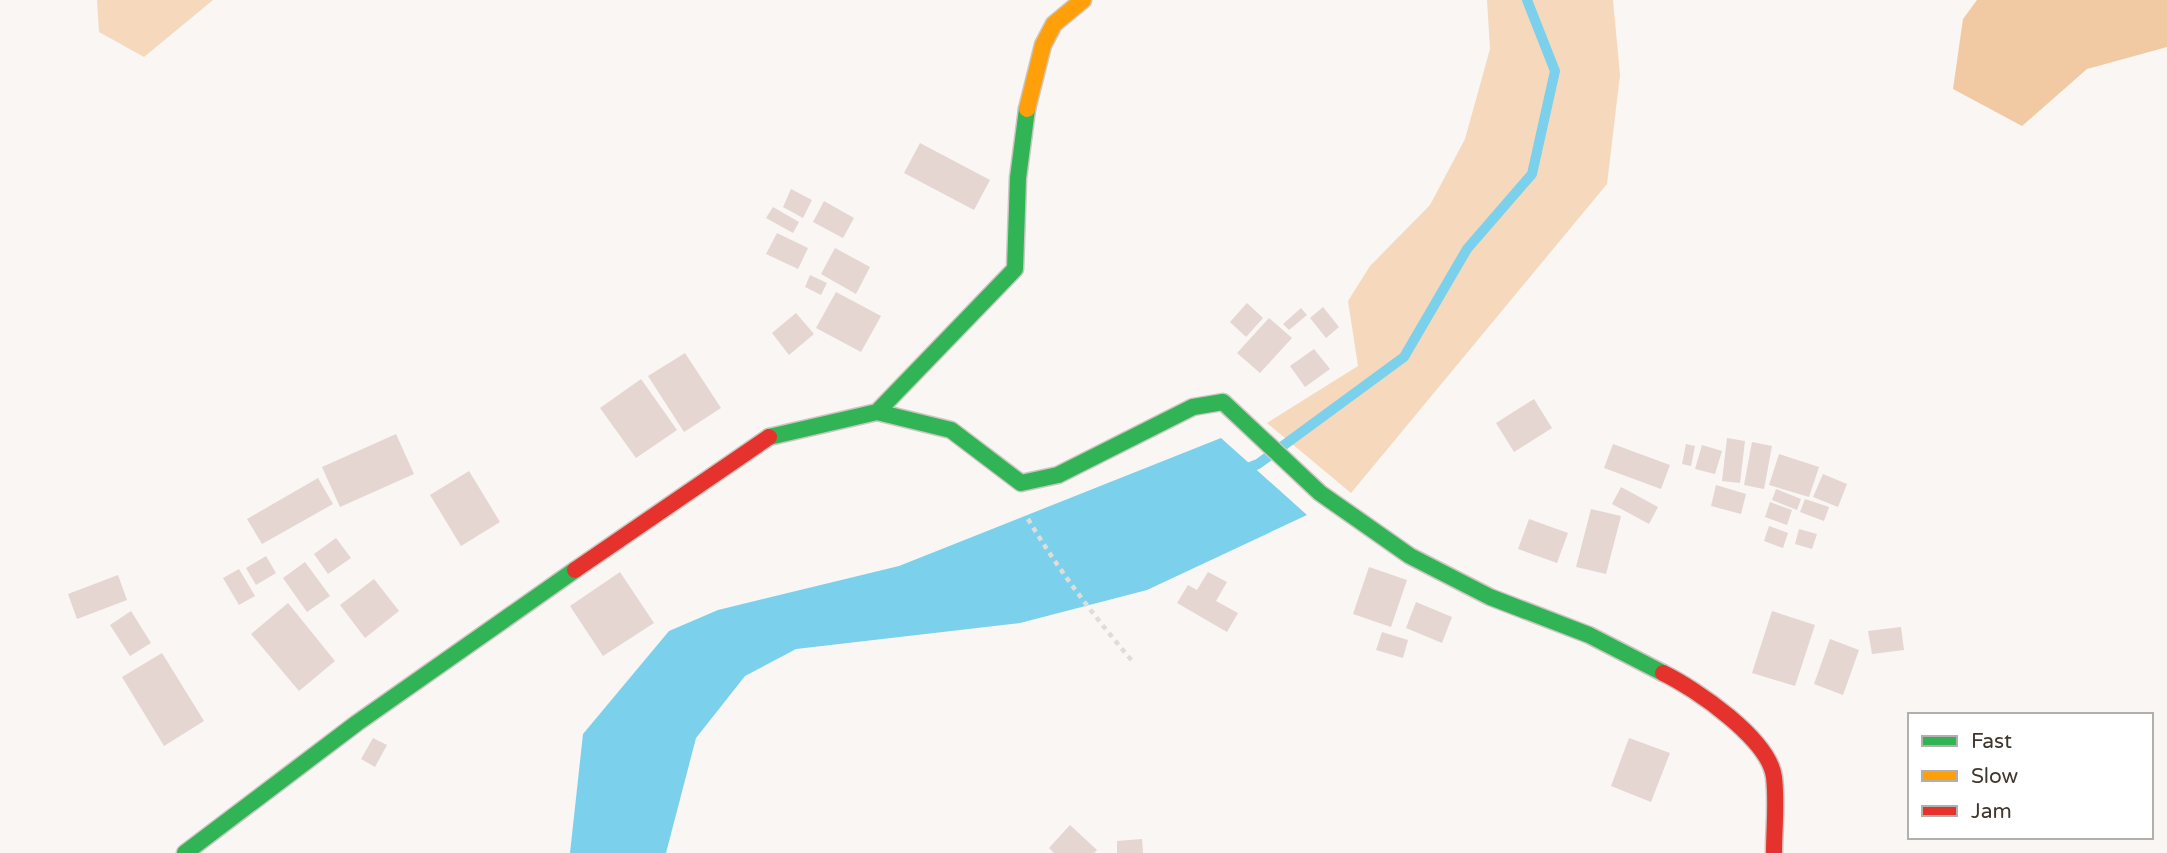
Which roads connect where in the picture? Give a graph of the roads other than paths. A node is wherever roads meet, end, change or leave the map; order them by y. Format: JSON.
{"nodes":[{"id":1,"x":1083,"y":0,"type":"edge"},
{"id":2,"x":877,"y":412,"type":"junction"},
{"id":3,"x":186,"y":853,"type":"edge"},
{"id":4,"x":1774,"y":853,"type":"edge"}],
"edges":[{"from":1,"to":2,"type":"street"},
{"from":2,"to":3,"type":"street"},
{"from":2,"to":4,"type":"street"}]}
